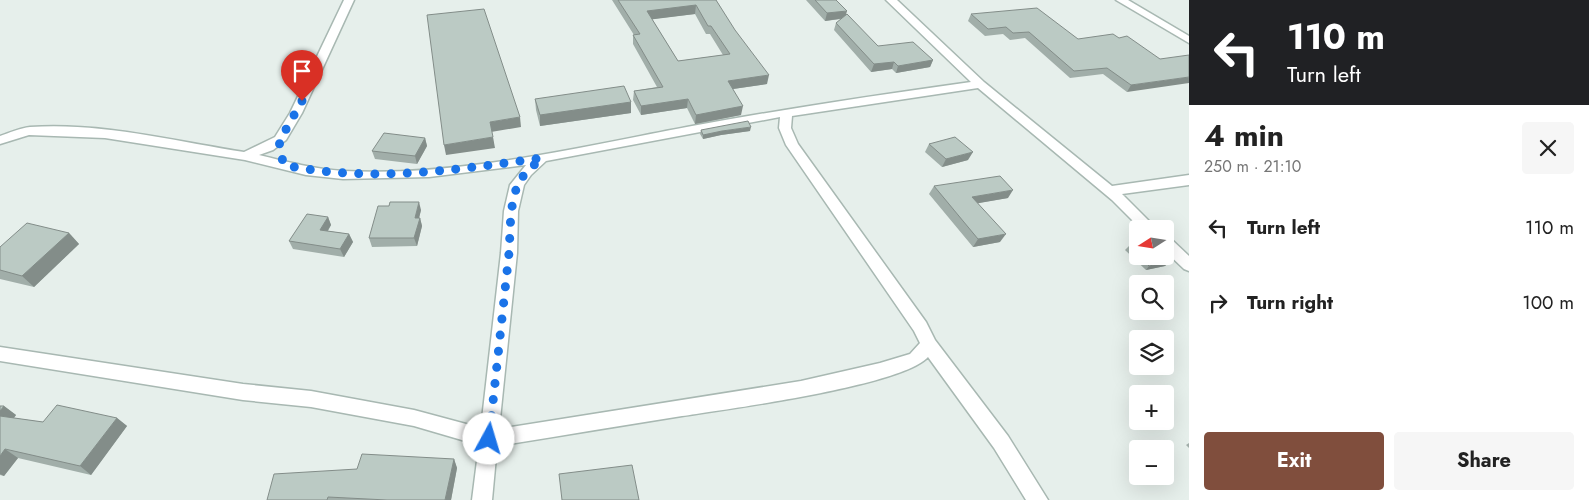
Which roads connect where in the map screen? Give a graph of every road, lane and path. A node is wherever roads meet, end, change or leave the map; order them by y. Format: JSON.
{"nodes":[{"id":1,"x":349,"y":0,"type":"edge"},
{"id":2,"x":891,"y":0,"type":"edge"},
{"id":3,"x":1121,"y":0,"type":"edge"},
{"id":4,"x":1189,"y":40,"type":"edge"},
{"id":5,"x":980,"y":84,"type":"junction"},
{"id":6,"x":789,"y":112,"type":"junction"},
{"id":7,"x":0,"y":131,"type":"edge"},
{"id":8,"x":28,"y":131,"type":"junction"},
{"id":9,"x":0,"y":140,"type":"edge"},
{"id":10,"x":280,"y":140,"type":"junction"},
{"id":11,"x":245,"y":156,"type":"junction"},
{"id":12,"x":542,"y":158,"type":"junction"},
{"id":13,"x":284,"y":165,"type":"junction"},
{"id":14,"x":1189,"y":180,"type":"edge"},
{"id":15,"x":1109,"y":191,"type":"junction"},
{"id":16,"x":1140,"y":220,"type":"edge"},
{"id":17,"x":1174,"y":251,"type":"edge"},
{"id":18,"x":1189,"y":265,"type":"edge"},
{"id":19,"x":929,"y":345,"type":"junction"},
{"id":20,"x":0,"y":354,"type":"edge"},
{"id":21,"x":916,"y":359,"type":"junction"},
{"id":22,"x":948,"y":372,"type":"junction"},
{"id":23,"x":489,"y":439,"type":"junction"},
{"id":24,"x":482,"y":500,"type":"edge"},
{"id":25,"x":1038,"y":500,"type":"edge"}],
"edges":[{"from":1,"to":10,"type":"street"},
{"from":2,"to":5,"type":"street"},
{"from":3,"to":4,"type":"street"},
{"from":5,"to":6,"type":"street"},
{"from":5,"to":15,"type":"street"},
{"from":6,"to":12,"type":"street"},
{"from":6,"to":19,"type":"street"},
{"from":7,"to":8,"type":"street"},
{"from":8,"to":9,"type":"street"},
{"from":8,"to":11,"type":"street"},
{"from":10,"to":11,"type":"street"},
{"from":10,"to":13,"type":"street"},
{"from":11,"to":13,"type":"street"},
{"from":12,"to":13,"type":"street"},
{"from":12,"to":23,"type":"street"},
{"from":14,"to":15,"type":"street"},
{"from":15,"to":16,"type":"street"},
{"from":17,"to":18,"type":"street"},
{"from":19,"to":21,"type":"street"},
{"from":19,"to":22,"type":"street"},
{"from":20,"to":23,"type":"street"},
{"from":21,"to":22,"type":"street"},
{"from":21,"to":23,"type":"street"},
{"from":22,"to":25,"type":"street"},
{"from":23,"to":24,"type":"street"}]}
